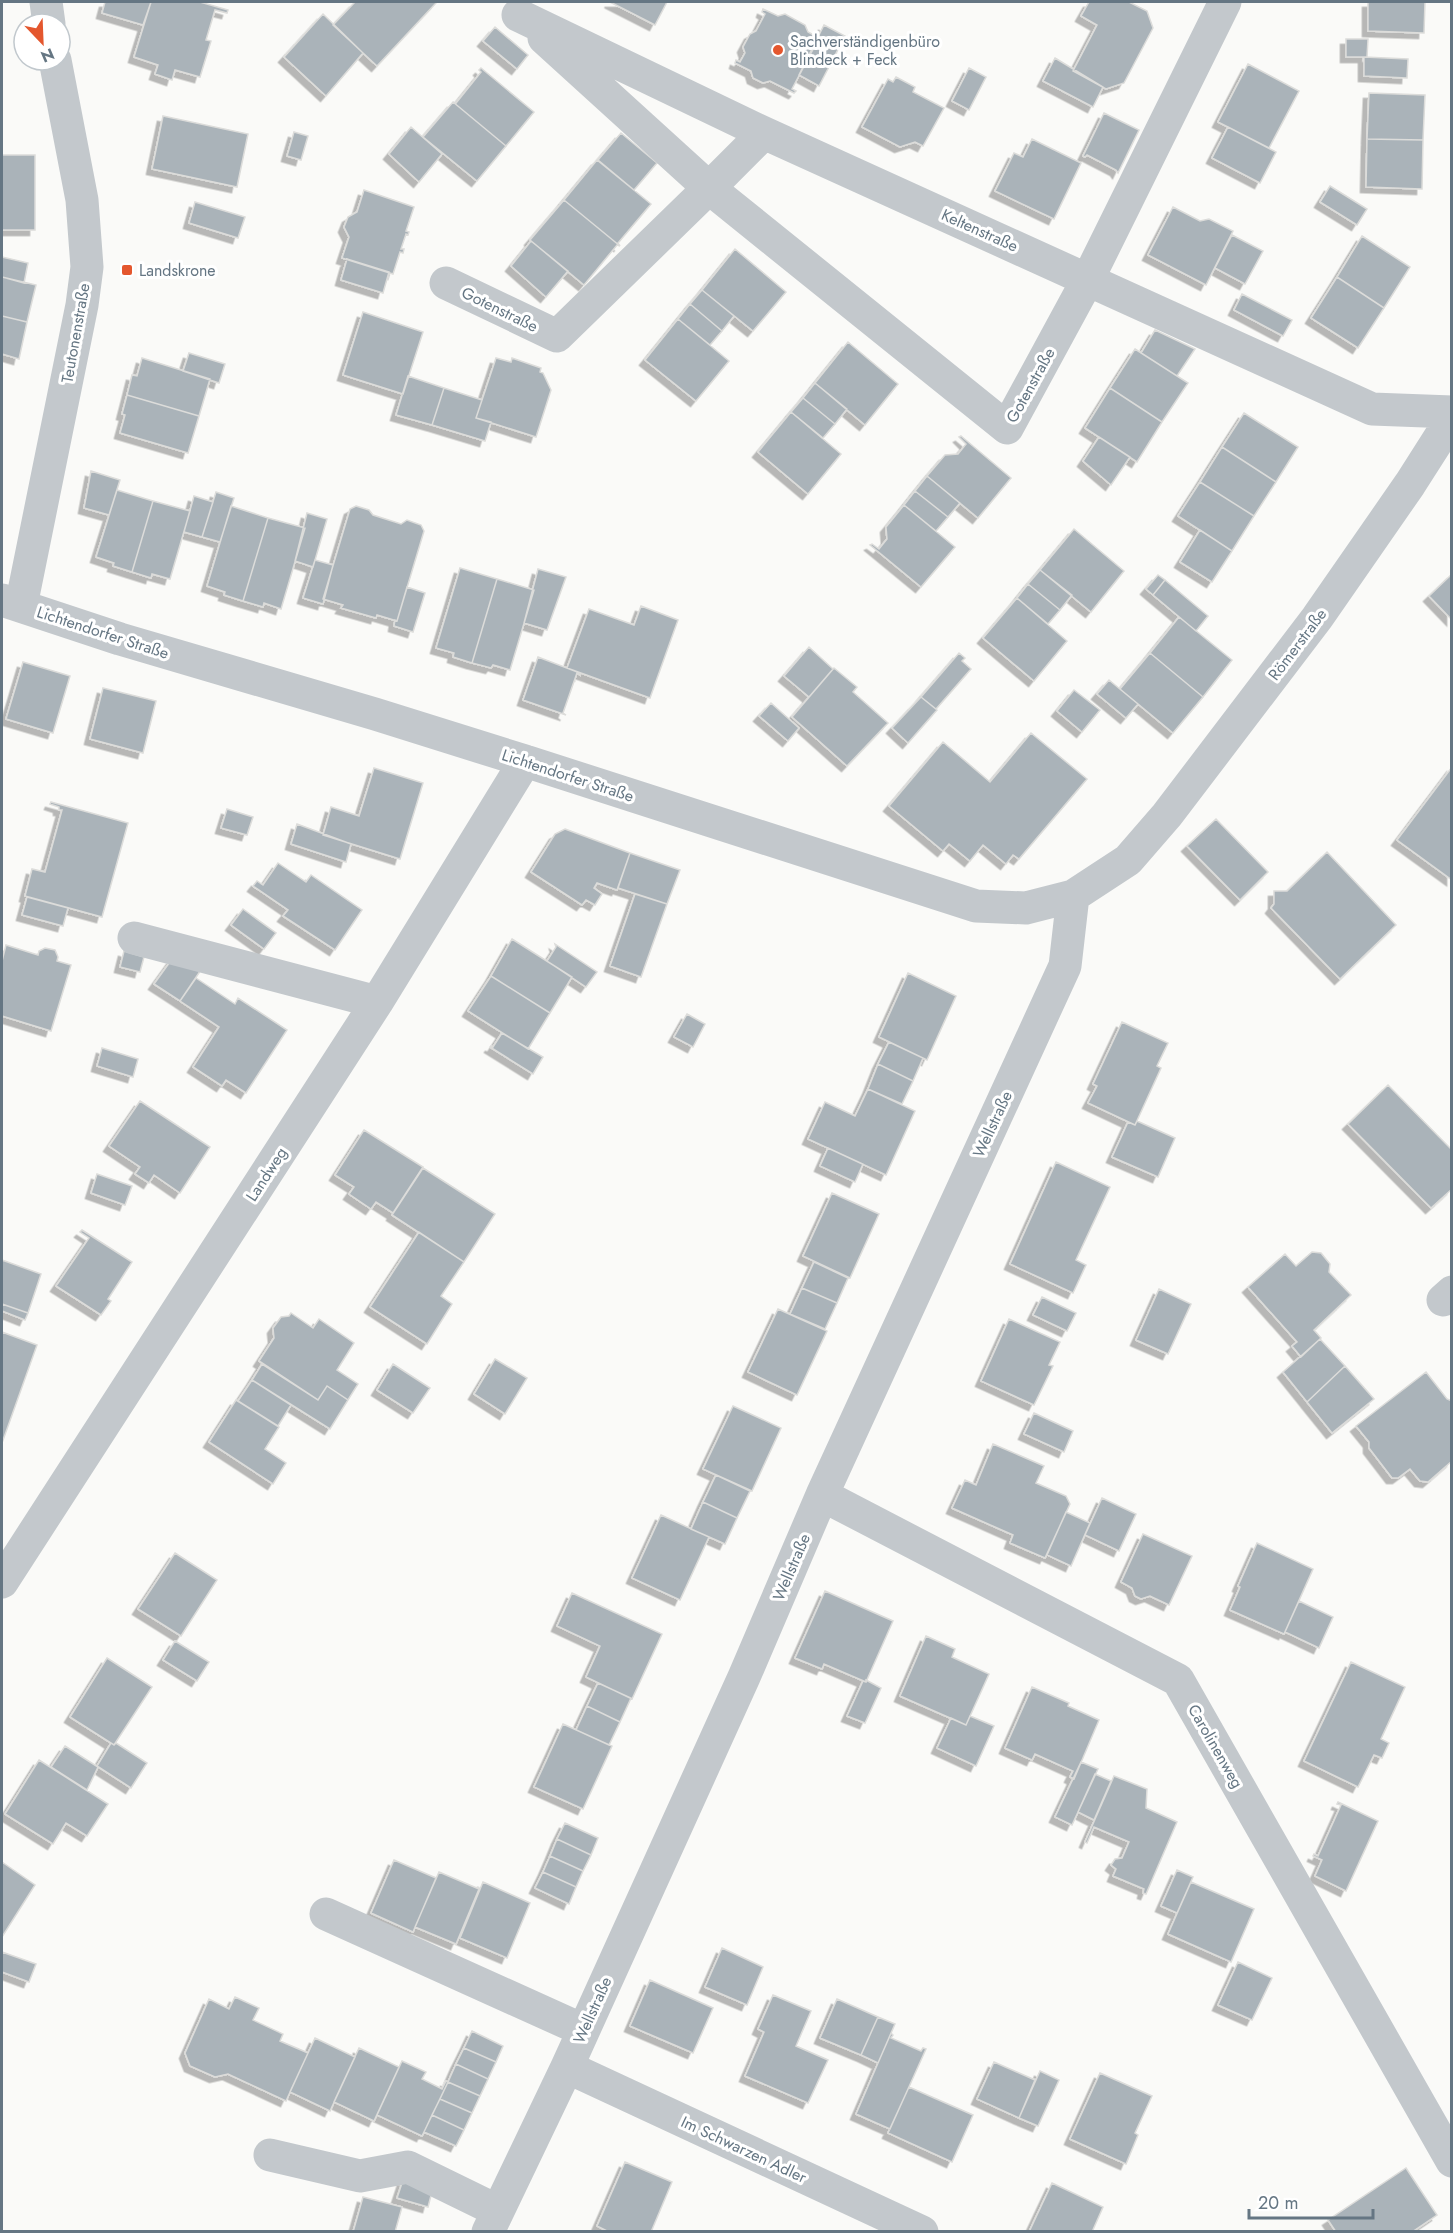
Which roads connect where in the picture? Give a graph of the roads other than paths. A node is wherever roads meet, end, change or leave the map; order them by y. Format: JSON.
{"nodes":[{"id":1,"x":1225,"y":2,"type":"edge"},
{"id":2,"x":522,"y":8,"type":"edge"},
{"id":3,"x":57,"y":72,"type":"edge"},
{"id":4,"x":764,"y":133,"type":"junction"},
{"id":5,"x":709,"y":188,"type":"junction"},
{"id":6,"x":1088,"y":279,"type":"junction"},
{"id":7,"x":446,"y":283,"type":"dead end"},
{"id":8,"x":1452,"y":412,"type":"edge"},
{"id":9,"x":1452,"y":418,"type":"edge"},
{"id":10,"x":11,"y":603,"type":"edge"},
{"id":11,"x":525,"y":761,"type":"junction"},
{"id":12,"x":1128,"y":860,"type":"joint"},
{"id":13,"x":1072,"y":896,"type":"junction"},
{"id":14,"x":134,"y":938,"type":"dead end"},
{"id":15,"x":377,"y":1002,"type":"junction"},
{"id":16,"x":822,"y":1495,"type":"junction"},
{"id":17,"x":2,"y":1582,"type":"edge"},
{"id":18,"x":326,"y":1914,"type":"dead end"},
{"id":19,"x":583,"y":2030,"type":"junction"},
{"id":20,"x":567,"y":2067,"type":"junction"},
{"id":21,"x":270,"y":2155,"type":"dead end"},
{"id":22,"x":1452,"y":2161,"type":"edge"},
{"id":23,"x":493,"y":2221,"type":"edge"},
{"id":24,"x":922,"y":2232,"type":"edge"}],
"edges":[{"from":1,"to":6,"type":"street","name":"Gotenstraße"},
{"from":2,"to":4,"type":"street","name":"Keltenstraße"},
{"from":2,"to":5,"type":"street","name":"Gotenstraße"},
{"from":3,"to":10,"type":"street","name":"Teutonenstraße"},
{"from":4,"to":5,"type":"street","name":"Gotenstraße"},
{"from":4,"to":6,"type":"street","name":"Keltenstraße"},
{"from":5,"to":6,"type":"street","name":"Gotenstraße"},
{"from":5,"to":7,"type":"street","name":"Gotenstraße"},
{"from":6,"to":8,"type":"street","name":"Keltenstraße"},
{"from":9,"to":12,"type":"street","name":"Römerstraße"},
{"from":10,"to":11,"type":"street","name":"Lichtendorfer Straße"},
{"from":11,"to":13,"type":"street","name":"Lichtendorfer Straße"},
{"from":11,"to":15,"type":"street","name":"Landweg"},
{"from":12,"to":13,"type":"street","name":"Lichtendorfer Straße"},
{"from":13,"to":16,"type":"street","name":"Wellstraße"},
{"from":14,"to":15,"type":"street"},
{"from":15,"to":17,"type":"street","name":"Landweg"},
{"from":16,"to":19,"type":"street","name":"Wellstraße"},
{"from":16,"to":22,"type":"street","name":"Carolinenweg"},
{"from":18,"to":19,"type":"street"},
{"from":19,"to":20,"type":"street","name":"Wellstraße"},
{"from":20,"to":23,"type":"street","name":"Wellstraße"},
{"from":20,"to":24,"type":"street","name":"Im Schwarzen Adler"},
{"from":21,"to":23,"type":"street"}]}
